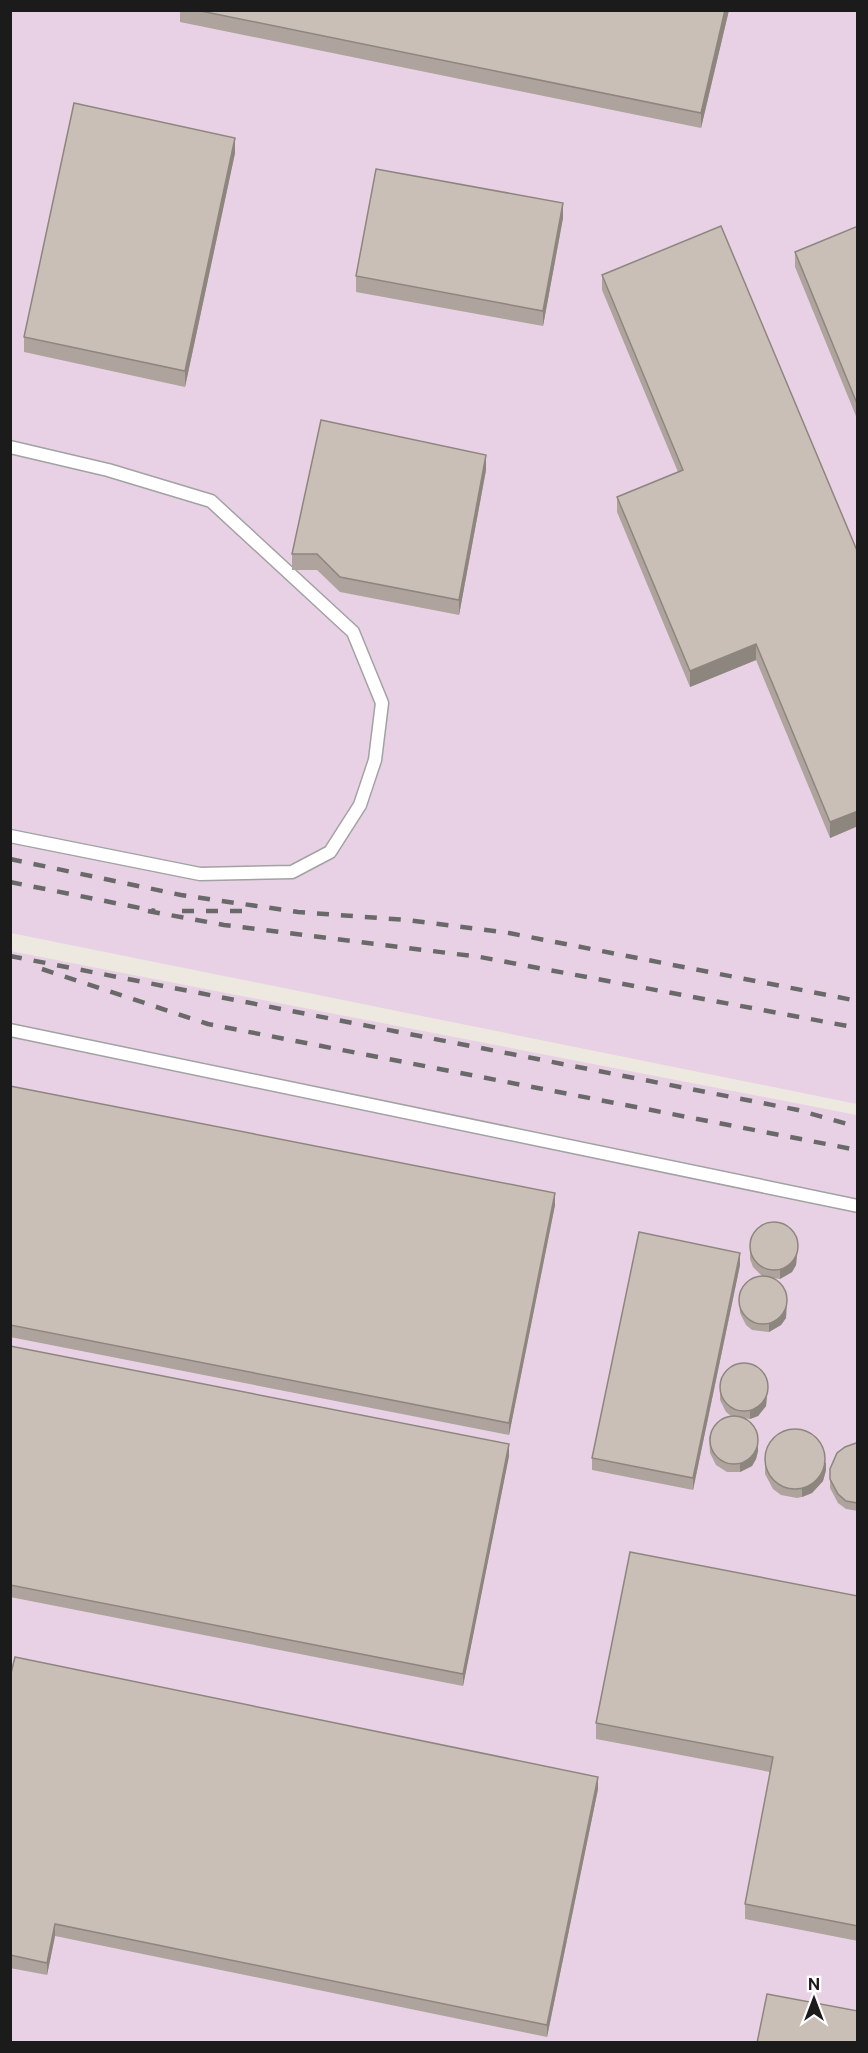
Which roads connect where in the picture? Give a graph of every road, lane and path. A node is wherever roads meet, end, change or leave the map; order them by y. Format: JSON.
{"nodes":[{"id":1,"x":10,"y":447,"type":"edge"},
{"id":2,"x":10,"y":836,"type":"edge"},
{"id":3,"x":10,"y":1030,"type":"edge"},
{"id":4,"x":858,"y":1206,"type":"edge"}],
"edges":[{"from":1,"to":2,"type":"lane"},
{"from":3,"to":4,"type":"lane"}]}
